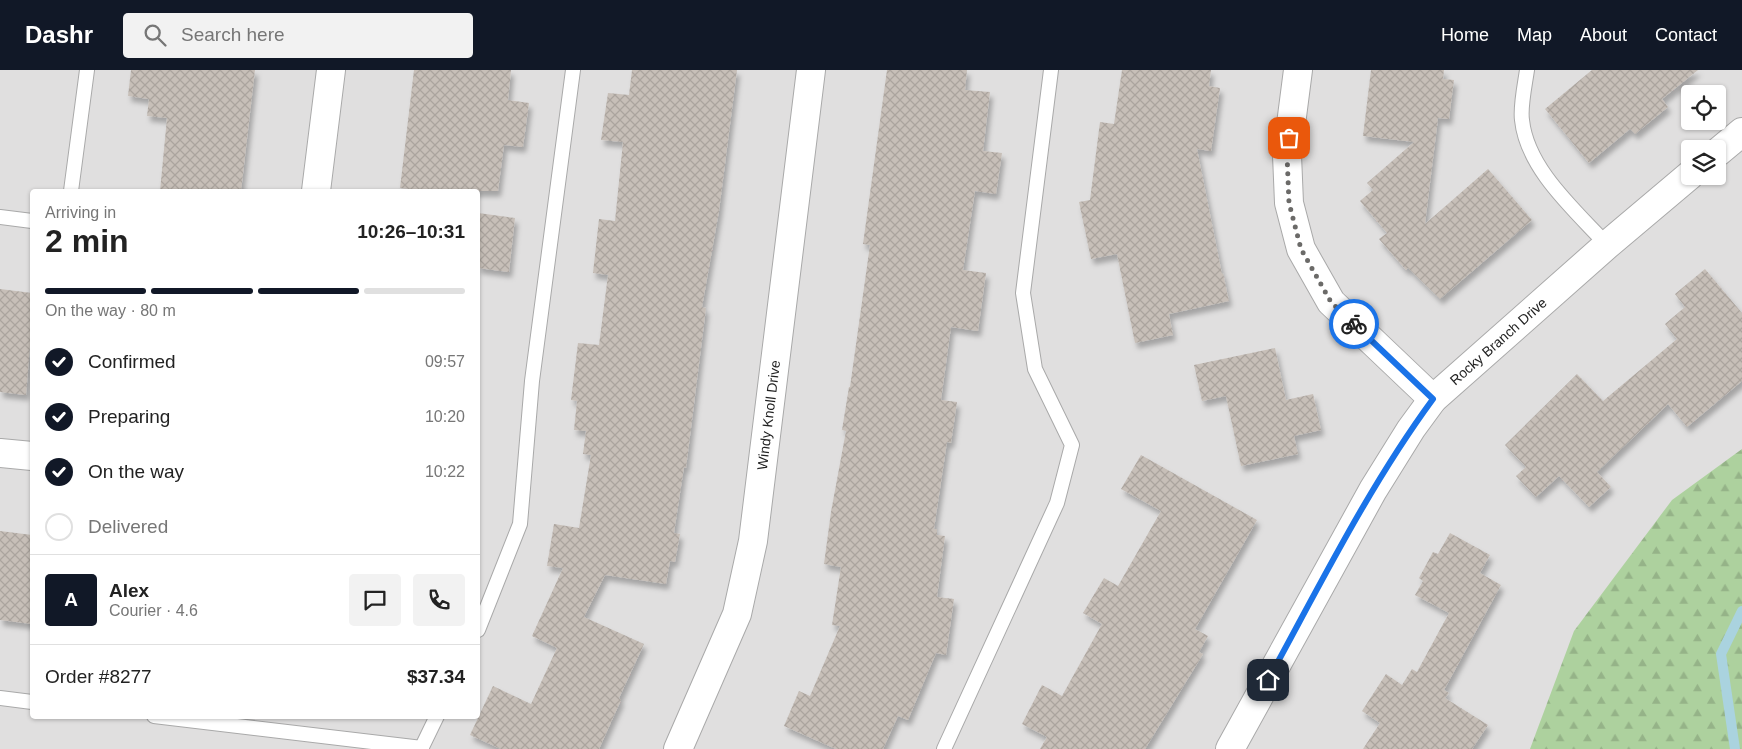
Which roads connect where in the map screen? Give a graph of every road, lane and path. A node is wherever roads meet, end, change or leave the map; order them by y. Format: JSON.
{"nodes":[{"id":1,"x":87,"y":70,"type":"edge"},
{"id":2,"x":331,"y":70,"type":"edge"},
{"id":3,"x":573,"y":70,"type":"edge"},
{"id":4,"x":812,"y":70,"type":"edge"},
{"id":5,"x":1051,"y":70,"type":"edge"},
{"id":6,"x":1298,"y":70,"type":"edge"},
{"id":7,"x":1527,"y":70,"type":"edge"},
{"id":8,"x":1742,"y":132,"type":"edge"},
{"id":9,"x":1726,"y":145,"type":"edge"},
{"id":10,"x":1681,"y":183,"type":"edge"},
{"id":11,"x":71,"y":189,"type":"edge"},
{"id":12,"x":316,"y":189,"type":"edge"},
{"id":13,"x":0,"y":217,"type":"edge"},
{"id":14,"x":30,"y":221,"type":"edge"},
{"id":15,"x":1607,"y":245,"type":"junction"},
{"id":16,"x":1433,"y":399,"type":"junction"},
{"id":17,"x":0,"y":453,"type":"edge"},
{"id":18,"x":30,"y":456,"type":"edge"},
{"id":19,"x":480,"y":625,"type":"edge"},
{"id":20,"x":0,"y":698,"type":"edge"},
{"id":21,"x":30,"y":702,"type":"edge"},
{"id":22,"x":178,"y":719,"type":"edge"},
{"id":23,"x":437,"y":719,"type":"edge"},
{"id":24,"x":422,"y":749,"type":"edge"},
{"id":25,"x":678,"y":749,"type":"edge"},
{"id":26,"x":944,"y":749,"type":"edge"},
{"id":27,"x":1230,"y":749,"type":"edge"}],
"edges":[{"from":1,"to":11,"type":"lane"},
{"from":2,"to":12,"type":"street"},
{"from":3,"to":19,"type":"lane"},
{"from":4,"to":25,"type":"street","name":"Windy Knoll Drive"},
{"from":5,"to":26,"type":"lane"},
{"from":6,"to":16,"type":"street"},
{"from":7,"to":15,"type":"lane"},
{"from":8,"to":9,"type":"street"},
{"from":10,"to":15,"type":"street","name":"Rocky Branch Drive"},
{"from":13,"to":14,"type":"lane"},
{"from":15,"to":16,"type":"street","name":"Rocky Branch Drive"},
{"from":16,"to":27,"type":"street","name":"Rocky Branch Drive"},
{"from":17,"to":18,"type":"street"},
{"from":20,"to":21,"type":"lane"},
{"from":22,"to":24,"type":"lane"},
{"from":23,"to":24,"type":"lane"}]}
